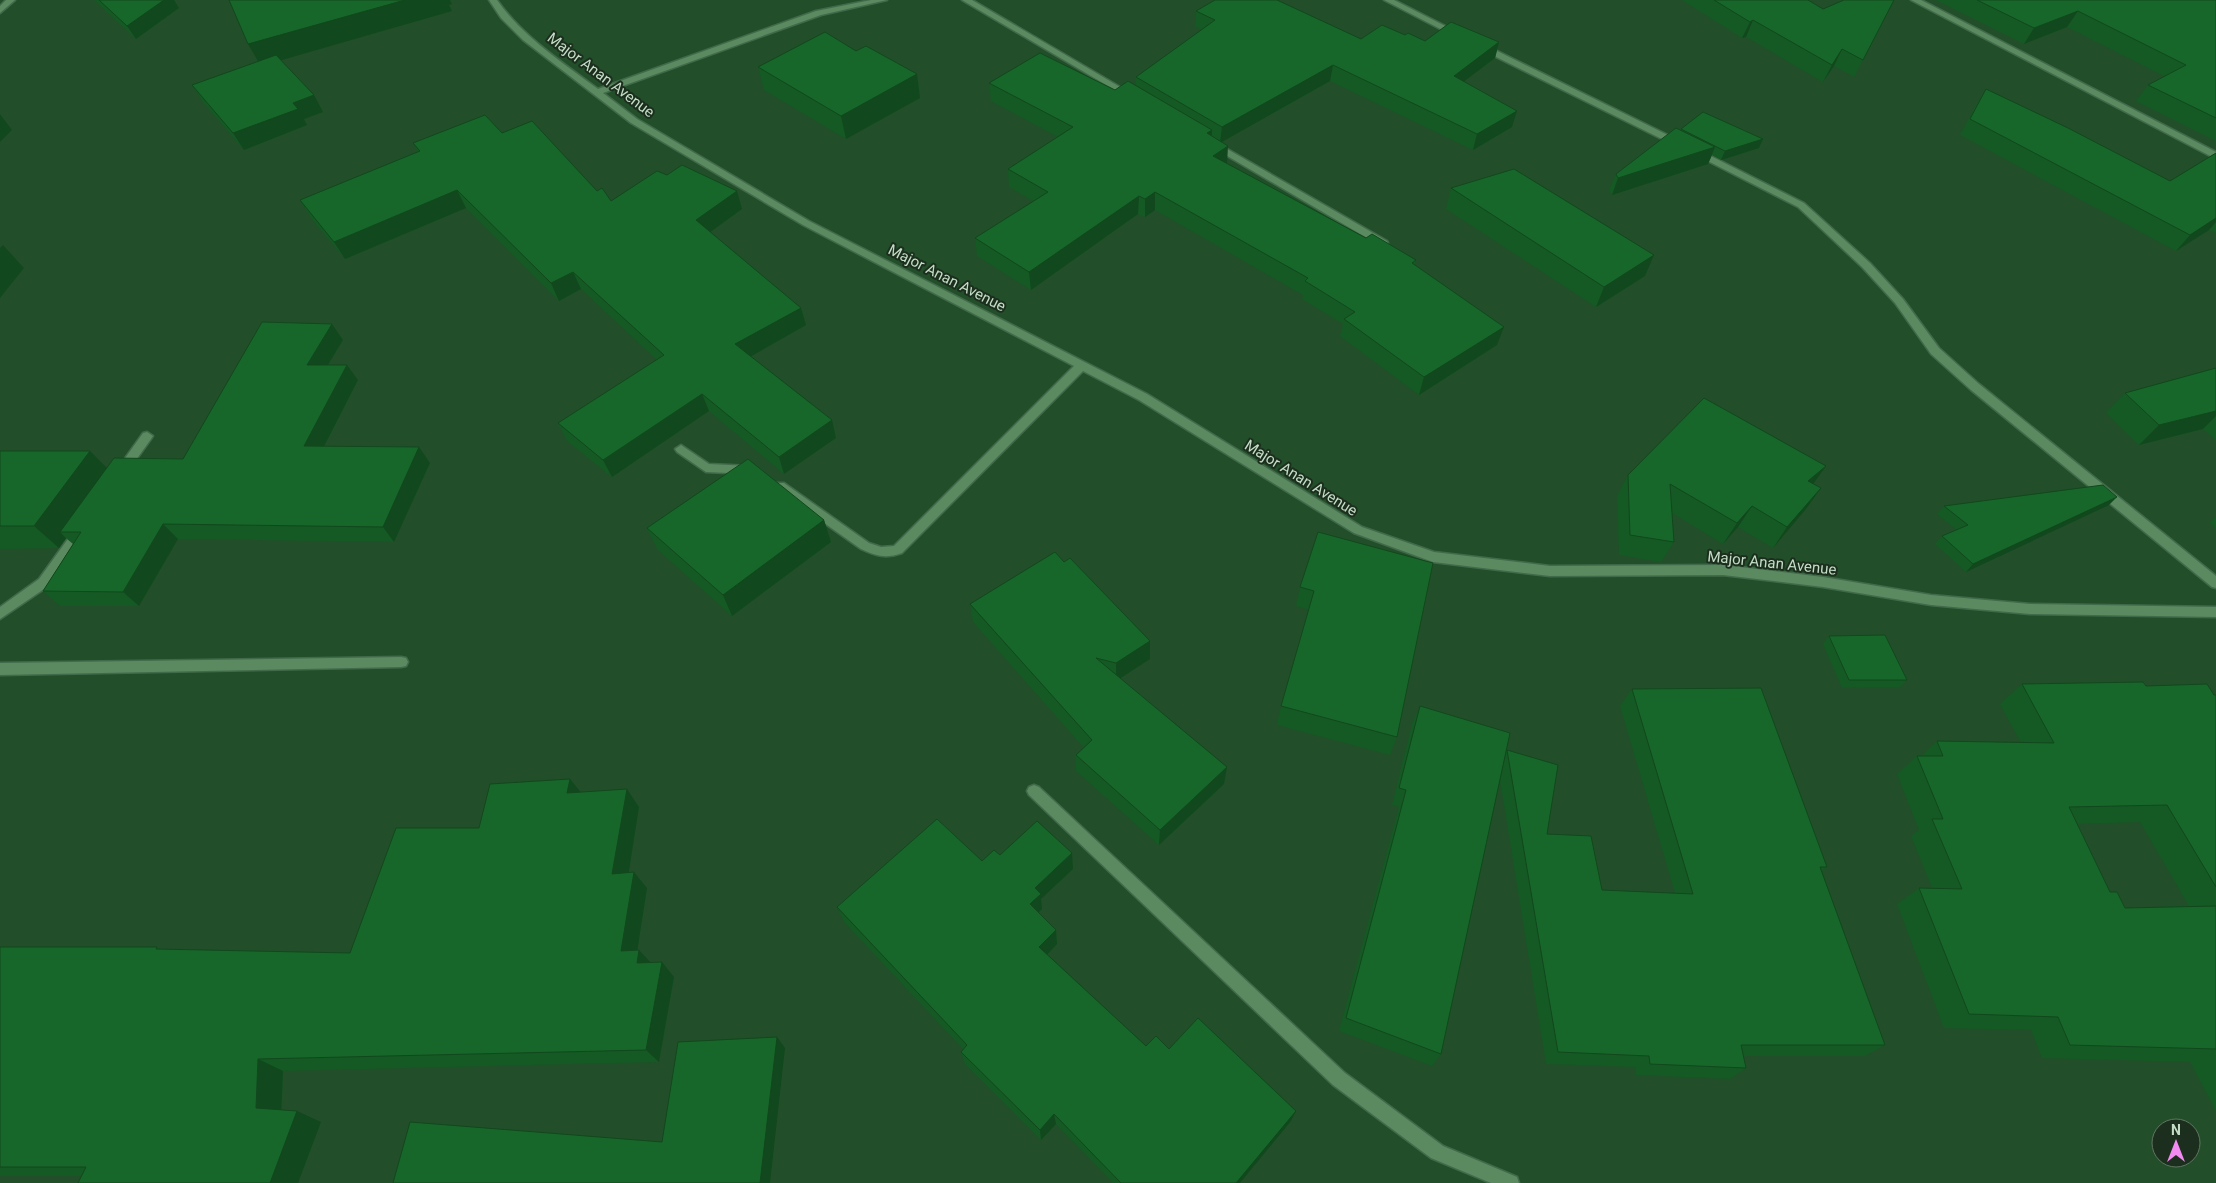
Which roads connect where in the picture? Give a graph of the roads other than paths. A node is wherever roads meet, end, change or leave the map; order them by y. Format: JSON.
{"nodes":[{"id":1,"x":11,"y":0,"type":"edge"},
{"id":2,"x":493,"y":0,"type":"edge"},
{"id":3,"x":883,"y":0,"type":"edge"},
{"id":4,"x":966,"y":0,"type":"edge"},
{"id":5,"x":1388,"y":0,"type":"edge"},
{"id":6,"x":1915,"y":0,"type":"edge"},
{"id":7,"x":0,"y":11,"type":"edge"},
{"id":8,"x":597,"y":92,"type":"junction"},
{"id":9,"x":1144,"y":104,"type":"edge"},
{"id":10,"x":1204,"y":138,"type":"edge"},
{"id":11,"x":2216,"y":156,"type":"edge"},
{"id":12,"x":1390,"y":247,"type":"edge"},
{"id":13,"x":1082,"y":365,"type":"junction"},
{"id":14,"x":147,"y":436,"type":"dead end"},
{"id":15,"x":681,"y":449,"type":"dead end"},
{"id":16,"x":114,"y":483,"type":"edge"},
{"id":17,"x":87,"y":521,"type":"edge"},
{"id":18,"x":2216,"y":583,"type":"edge"},
{"id":19,"x":2216,"y":612,"type":"edge"},
{"id":20,"x":0,"y":614,"type":"edge"},
{"id":21,"x":401,"y":662,"type":"dead end"},
{"id":22,"x":0,"y":669,"type":"edge"},
{"id":23,"x":1034,"y":791,"type":"dead end"},
{"id":24,"x":1510,"y":1183,"type":"edge"}],
"edges":[{"from":1,"to":7,"type":"street"},
{"from":2,"to":8,"type":"street","name":"Major Anan Avenue"},
{"from":3,"to":8,"type":"street"},
{"from":4,"to":9,"type":"street"},
{"from":5,"to":18,"type":"street"},
{"from":6,"to":11,"type":"street"},
{"from":8,"to":13,"type":"street","name":"Major Anan Avenue"},
{"from":10,"to":12,"type":"street"},
{"from":13,"to":15,"type":"street"},
{"from":13,"to":19,"type":"street","name":"Major Anan Avenue"},
{"from":14,"to":16,"type":"street"},
{"from":17,"to":20,"type":"street"},
{"from":21,"to":22,"type":"street"},
{"from":23,"to":24,"type":"street"}]}
